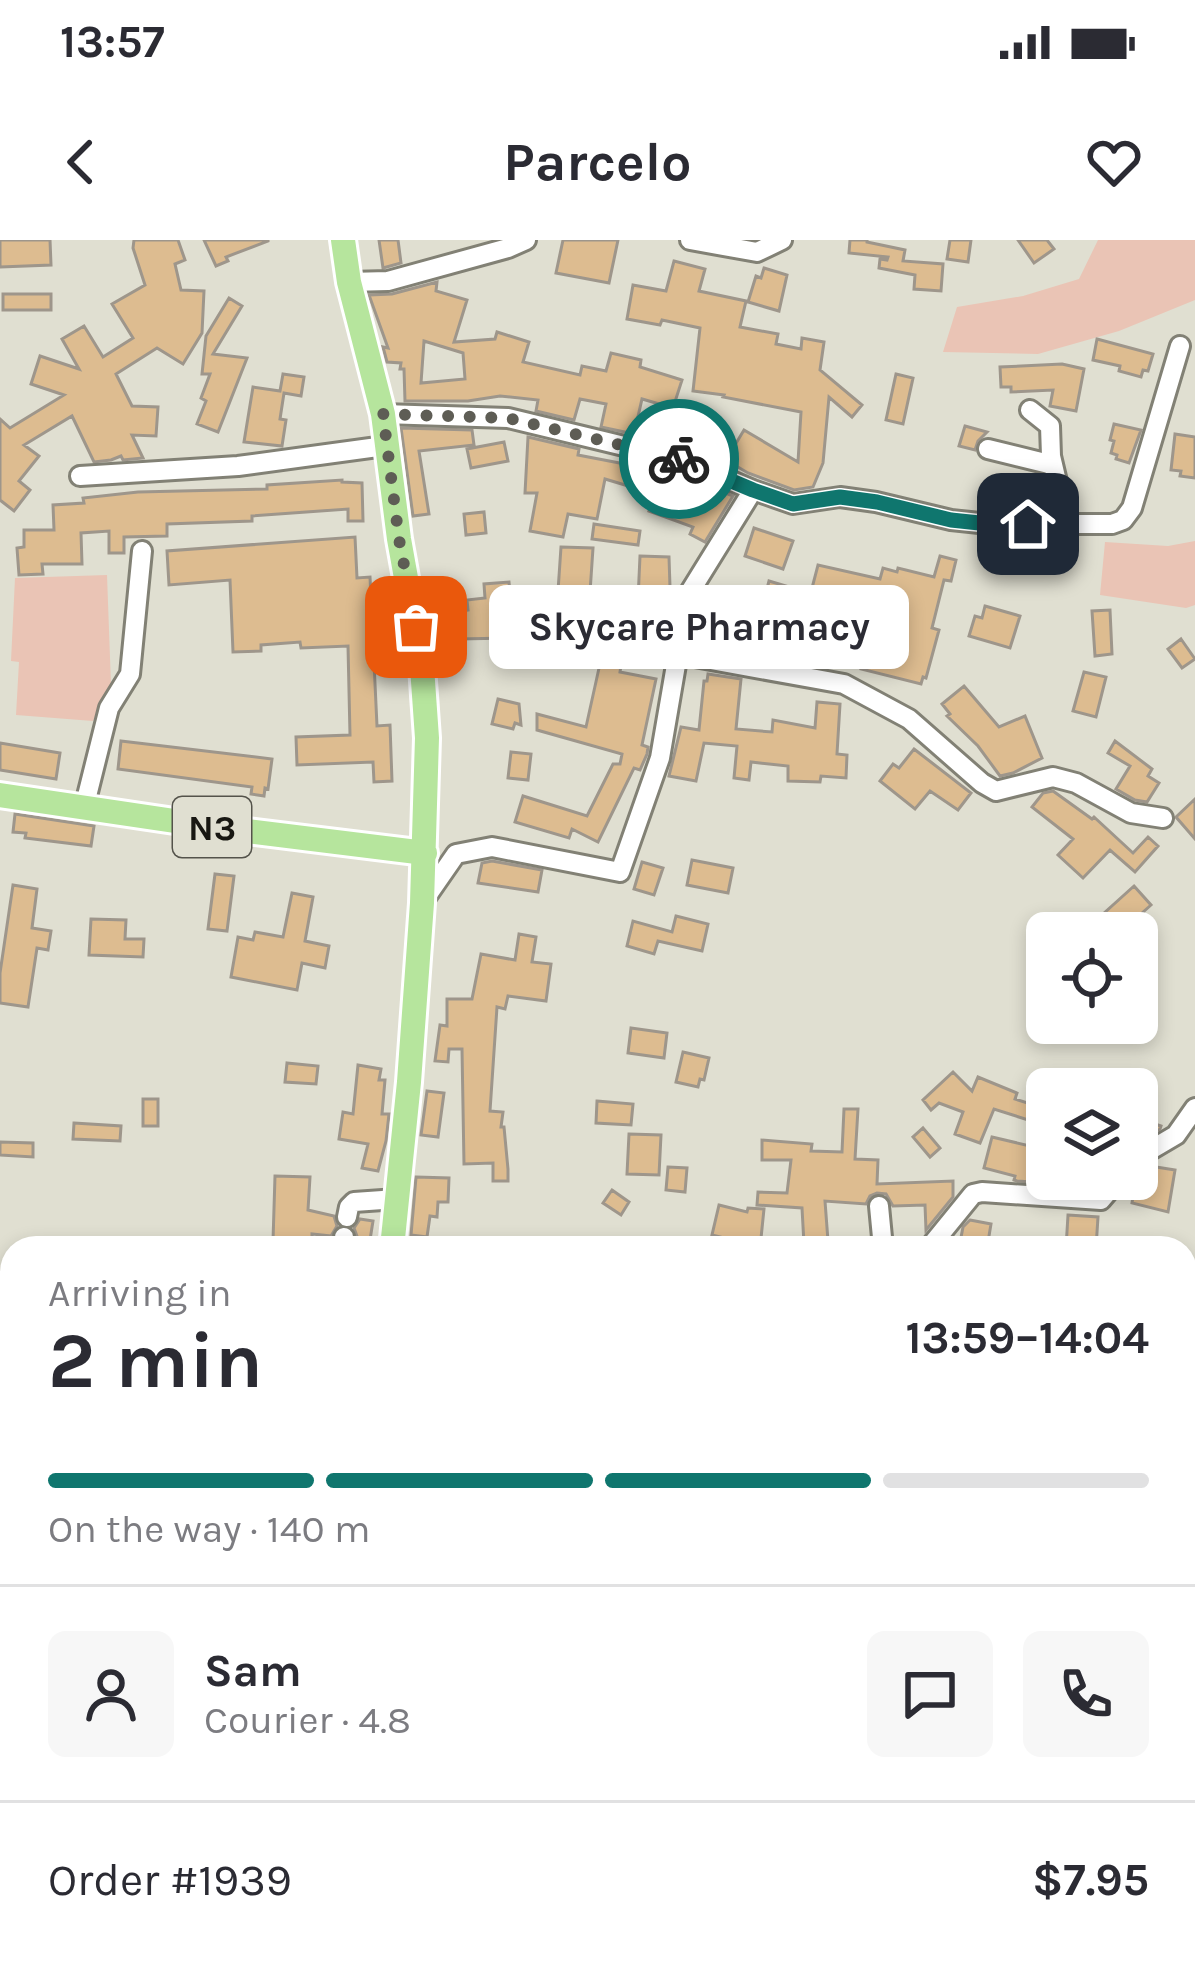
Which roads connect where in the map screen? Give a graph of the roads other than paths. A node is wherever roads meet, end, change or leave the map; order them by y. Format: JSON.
{"nodes":[{"id":1,"x":343,"y":240,"type":"edge"},
{"id":2,"x":526,"y":240,"type":"edge"},
{"id":3,"x":690,"y":240,"type":"edge"},
{"id":4,"x":782,"y":240,"type":"edge"},
{"id":5,"x":350,"y":282,"type":"junction"},
{"id":6,"x":1180,"y":346,"type":"dead end"},
{"id":7,"x":1030,"y":410,"type":"dead end"},
{"id":8,"x":383,"y":414,"type":"junction"},
{"id":9,"x":385,"y":446,"type":"junction"},
{"id":10,"x":988,"y":449,"type":"dead end"},
{"id":11,"x":1053,"y":465,"type":"junction"},
{"id":12,"x":80,"y":476,"type":"dead end"},
{"id":13,"x":753,"y":490,"type":"junction"},
{"id":14,"x":1067,"y":524,"type":"junction"},
{"id":15,"x":142,"y":551,"type":"dead end"},
{"id":16,"x":678,"y":654,"type":"junction"},
{"id":17,"x":0,"y":795,"type":"edge"},
{"id":18,"x":84,"y":808,"type":"junction"},
{"id":19,"x":1163,"y":818,"type":"dead end"},
{"id":20,"x":425,"y":853,"type":"junction"},
{"id":21,"x":422,"y":903,"type":"junction"},
{"id":22,"x":1195,"y":1108,"type":"edge"},
{"id":23,"x":1158,"y":1145,"type":"edge"},
{"id":24,"x":1026,"y":1195,"type":"edge"},
{"id":25,"x":397,"y":1199,"type":"junction"},
{"id":26,"x":879,"y":1206,"type":"dead end"},
{"id":27,"x":345,"y":1234,"type":"edge"},
{"id":28,"x":393,"y":1236,"type":"edge"},
{"id":29,"x":882,"y":1236,"type":"edge"},
{"id":30,"x":939,"y":1236,"type":"edge"}],
"edges":[{"from":1,"to":5,"type":"main road"},
{"from":2,"to":5,"type":"street"},
{"from":3,"to":4,"type":"street"},
{"from":5,"to":8,"type":"main road"},
{"from":6,"to":14,"type":"street"},
{"from":7,"to":11,"type":"street"},
{"from":8,"to":9,"type":"main road"},
{"from":8,"to":13,"type":"street"},
{"from":9,"to":12,"type":"street"},
{"from":9,"to":20,"type":"main road"},
{"from":10,"to":11,"type":"street"},
{"from":11,"to":14,"type":"street"},
{"from":13,"to":14,"type":"street"},
{"from":13,"to":16,"type":"street"},
{"from":15,"to":18,"type":"street"},
{"from":16,"to":19,"type":"street"},
{"from":16,"to":21,"type":"street"},
{"from":17,"to":18,"type":"main road","number":"N3"},
{"from":18,"to":20,"type":"main road","number":"N3"},
{"from":20,"to":21,"type":"main road"},
{"from":21,"to":25,"type":"main road"},
{"from":22,"to":23,"type":"street"},
{"from":24,"to":30,"type":"street"},
{"from":25,"to":27,"type":"street"},
{"from":25,"to":28,"type":"main road"},
{"from":26,"to":29,"type":"street"}]}
